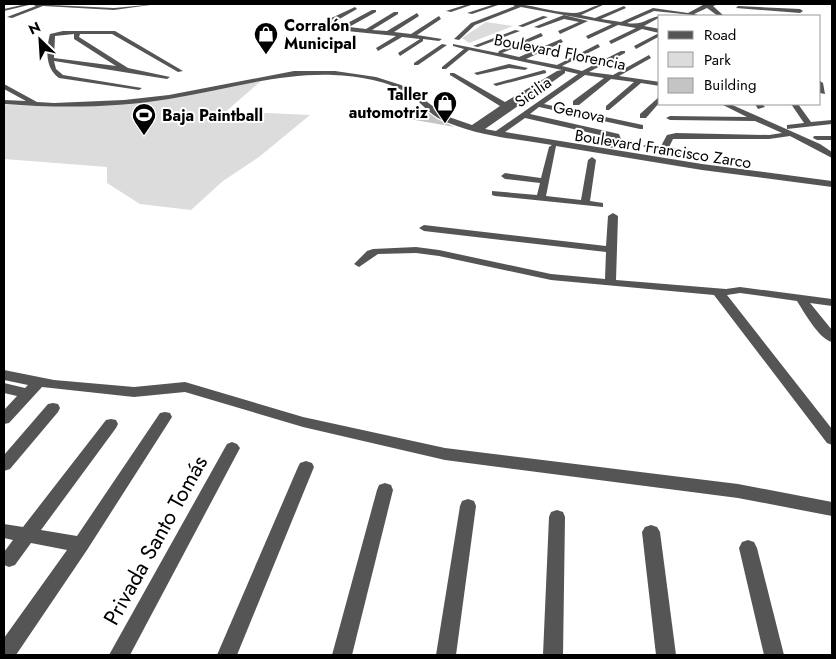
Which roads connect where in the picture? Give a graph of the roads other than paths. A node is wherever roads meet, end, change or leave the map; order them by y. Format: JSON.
{"nodes":[{"id":1,"x":21,"y":4,"type":"edge"},
{"id":2,"x":34,"y":4,"type":"edge"},
{"id":3,"x":76,"y":4,"type":"edge"},
{"id":4,"x":106,"y":4,"type":"edge"},
{"id":5,"x":131,"y":4,"type":"edge"},
{"id":6,"x":155,"y":4,"type":"edge"},
{"id":7,"x":472,"y":4,"type":"edge"},
{"id":8,"x":499,"y":4,"type":"edge"},
{"id":9,"x":520,"y":4,"type":"edge"},
{"id":10,"x":547,"y":4,"type":"edge"},
{"id":11,"x":603,"y":4,"type":"edge"},
{"id":12,"x":709,"y":4,"type":"edge"},
{"id":13,"x":717,"y":4,"type":"edge"},
{"id":14,"x":744,"y":4,"type":"edge"},
{"id":15,"x":754,"y":4,"type":"edge"},
{"id":16,"x":42,"y":5,"type":"edge"},
{"id":17,"x":672,"y":5,"type":"edge"},
{"id":18,"x":737,"y":5,"type":"edge"},
{"id":19,"x":781,"y":5,"type":"edge"},
{"id":20,"x":70,"y":6,"type":"junction"},
{"id":21,"x":566,"y":7,"type":"dead end"},
{"id":22,"x":624,"y":7,"type":"dead end"},
{"id":23,"x":10,"y":8,"type":"junction"},
{"id":24,"x":97,"y":8,"type":"junction"},
{"id":25,"x":121,"y":8,"type":"junction"},
{"id":26,"x":356,"y":8,"type":"dead end"},
{"id":27,"x":535,"y":8,"type":"junction"},
{"id":28,"x":698,"y":9,"type":"junction"},
{"id":29,"x":762,"y":9,"type":"junction"},
{"id":30,"x":4,"y":10,"type":"edge"},
{"id":31,"x":668,"y":10,"type":"junction"},
{"id":32,"x":787,"y":10,"type":"junction"},
{"id":33,"x":374,"y":11,"type":"dead end"},
{"id":34,"x":449,"y":11,"type":"dead end"},
{"id":35,"x":526,"y":11,"type":"dead end"},
{"id":36,"x":800,"y":11,"type":"dead end"},
{"id":37,"x":556,"y":12,"type":"junction"},
{"id":38,"x":396,"y":13,"type":"dead end"},
{"id":39,"x":470,"y":13,"type":"dead end"},
{"id":40,"x":518,"y":14,"type":"dead end"},
{"id":41,"x":689,"y":14,"type":"junction"},
{"id":42,"x":661,"y":15,"type":"edge"},
{"id":43,"x":694,"y":15,"type":"edge"},
{"id":44,"x":720,"y":15,"type":"edge"},
{"id":45,"x":726,"y":15,"type":"edge"},
{"id":46,"x":766,"y":15,"type":"edge"},
{"id":47,"x":790,"y":15,"type":"edge"},
{"id":48,"x":417,"y":16,"type":"dead end"},
{"id":49,"x":578,"y":17,"type":"junction"},
{"id":50,"x":658,"y":17,"type":"edge"},
{"id":51,"x":10,"y":18,"type":"dead end"},
{"id":52,"x":439,"y":18,"type":"dead end"},
{"id":53,"x":596,"y":19,"type":"junction"},
{"id":54,"x":501,"y":20,"type":"dead end"},
{"id":55,"x":620,"y":24,"type":"junction"},
{"id":56,"x":325,"y":26,"type":"junction"},
{"id":57,"x":643,"y":26,"type":"junction"},
{"id":58,"x":658,"y":26,"type":"edge"},
{"id":59,"x":343,"y":28,"type":"junction"},
{"id":60,"x":537,"y":28,"type":"dead end"},
{"id":61,"x":366,"y":31,"type":"junction"},
{"id":62,"x":560,"y":32,"type":"dead end"},
{"id":63,"x":658,"y":32,"type":"edge"},
{"id":64,"x":77,"y":34,"type":"junction"},
{"id":65,"x":387,"y":34,"type":"junction"},
{"id":66,"x":658,"y":34,"type":"edge"},
{"id":67,"x":399,"y":36,"type":"junction"},
{"id":68,"x":412,"y":36,"type":"junction"},
{"id":69,"x":540,"y":36,"type":"dead end"},
{"id":70,"x":588,"y":37,"type":"dead end"},
{"id":71,"x":447,"y":38,"type":"junction"},
{"id":72,"x":422,"y":40,"type":"junction"},
{"id":73,"x":437,"y":40,"type":"junction"},
{"id":74,"x":561,"y":41,"type":"dead end"},
{"id":75,"x":458,"y":42,"type":"junction"},
{"id":76,"x":610,"y":42,"type":"dead end"},
{"id":77,"x":444,"y":45,"type":"junction"},
{"id":78,"x":476,"y":46,"type":"junction"},
{"id":79,"x":549,"y":46,"type":"junction"},
{"id":80,"x":598,"y":46,"type":"dead end"},
{"id":81,"x":636,"y":47,"type":"dead end"},
{"id":82,"x":378,"y":48,"type":"dead end"},
{"id":83,"x":468,"y":48,"type":"junction"},
{"id":84,"x":564,"y":50,"type":"dead end"},
{"id":85,"x":500,"y":52,"type":"junction"},
{"id":86,"x":535,"y":52,"type":"junction"},
{"id":87,"x":623,"y":52,"type":"dead end"},
{"id":88,"x":400,"y":54,"type":"dead end"},
{"id":89,"x":545,"y":54,"type":"dead end"},
{"id":90,"x":649,"y":57,"type":"dead end"},
{"id":91,"x":522,"y":58,"type":"junction"},
{"id":92,"x":50,"y":59,"type":"junction"},
{"id":93,"x":416,"y":64,"type":"dead end"},
{"id":94,"x":560,"y":65,"type":"junction"},
{"id":95,"x":444,"y":68,"type":"dead end"},
{"id":96,"x":126,"y":70,"type":"junction"},
{"id":97,"x":544,"y":72,"type":"junction"},
{"id":98,"x":588,"y":72,"type":"junction"},
{"id":99,"x":477,"y":73,"type":"dead end"},
{"id":100,"x":452,"y":74,"type":"dead end"},
{"id":101,"x":613,"y":76,"type":"junction"},
{"id":102,"x":167,"y":77,"type":"junction"},
{"id":103,"x":639,"y":81,"type":"junction"},
{"id":104,"x":655,"y":81,"type":"edge"},
{"id":105,"x":496,"y":84,"type":"dead end"},
{"id":106,"x":146,"y":85,"type":"junction"},
{"id":107,"x":4,"y":86,"type":"edge"},
{"id":108,"x":658,"y":100,"type":"edge"},
{"id":109,"x":4,"y":102,"type":"edge"},
{"id":110,"x":576,"y":103,"type":"dead end"},
{"id":111,"x":95,"y":104,"type":"junction"},
{"id":112,"x":36,"y":105,"type":"junction"},
{"id":113,"x":727,"y":105,"type":"edge"},
{"id":114,"x":744,"y":105,"type":"edge"},
{"id":115,"x":796,"y":105,"type":"edge"},
{"id":116,"x":542,"y":106,"type":"junction"},
{"id":117,"x":507,"y":107,"type":"junction"},
{"id":118,"x":609,"y":108,"type":"dead end"},
{"id":119,"x":527,"y":116,"type":"junction"},
{"id":120,"x":643,"y":116,"type":"dead end"},
{"id":121,"x":670,"y":118,"type":"dead end"},
{"id":122,"x":756,"y":118,"type":"junction"},
{"id":123,"x":552,"y":122,"type":"junction"},
{"id":124,"x":832,"y":122,"type":"edge"},
{"id":125,"x":808,"y":124,"type":"junction"},
{"id":126,"x":544,"y":127,"type":"dead end"},
{"id":127,"x":640,"y":127,"type":"dead end"},
{"id":128,"x":476,"y":129,"type":"junction"},
{"id":129,"x":790,"y":130,"type":"junction"},
{"id":130,"x":499,"y":134,"type":"junction"},
{"id":131,"x":817,"y":138,"type":"junction"},
{"id":132,"x":832,"y":138,"type":"edge"},
{"id":133,"x":610,"y":146,"type":"dead end"},
{"id":134,"x":647,"y":146,"type":"dead end"},
{"id":135,"x":832,"y":146,"type":"edge"},
{"id":136,"x":553,"y":148,"type":"junction"},
{"id":137,"x":664,"y":149,"type":"junction"},
{"id":138,"x":691,"y":154,"type":"dead end"},
{"id":139,"x":832,"y":156,"type":"edge"},
{"id":140,"x":592,"y":160,"type":"dead end"},
{"id":141,"x":506,"y":176,"type":"dead end"},
{"id":142,"x":546,"y":181,"type":"junction"},
{"id":143,"x":832,"y":184,"type":"edge"},
{"id":144,"x":832,"y":189,"type":"edge"},
{"id":145,"x":495,"y":193,"type":"dead end"},
{"id":146,"x":541,"y":198,"type":"junction"},
{"id":147,"x":585,"y":203,"type":"junction"},
{"id":148,"x":600,"y":205,"type":"dead end"},
{"id":149,"x":613,"y":216,"type":"dead end"},
{"id":150,"x":424,"y":228,"type":"dead end"},
{"id":151,"x":612,"y":250,"type":"junction"},
{"id":152,"x":359,"y":264,"type":"dead end"},
{"id":153,"x":610,"y":282,"type":"junction"},
{"id":154,"x":721,"y":291,"type":"junction"},
{"id":155,"x":803,"y":301,"type":"junction"},
{"id":156,"x":832,"y":302,"type":"edge"},
{"id":157,"x":832,"y":308,"type":"edge"},
{"id":158,"x":832,"y":338,"type":"edge"},
{"id":159,"x":4,"y":376,"type":"edge"},
{"id":160,"x":39,"y":382,"type":"junction"},
{"id":161,"x":4,"y":388,"type":"edge"},
{"id":162,"x":28,"y":394,"type":"junction"},
{"id":163,"x":52,"y":408,"type":"dead end"},
{"id":164,"x":165,"y":417,"type":"dead end"},
{"id":165,"x":4,"y":419,"type":"edge"},
{"id":166,"x":111,"y":424,"type":"dead end"},
{"id":167,"x":832,"y":439,"type":"edge"},
{"id":168,"x":232,"y":448,"type":"dead end"},
{"id":169,"x":4,"y":465,"type":"edge"},
{"id":170,"x":306,"y":467,"type":"dead end"},
{"id":171,"x":385,"y":490,"type":"dead end"},
{"id":172,"x":468,"y":506,"type":"dead end"},
{"id":173,"x":832,"y":509,"type":"edge"},
{"id":174,"x":557,"y":517,"type":"dead end"},
{"id":175,"x":4,"y":531,"type":"edge"},
{"id":176,"x":652,"y":532,"type":"dead end"},
{"id":177,"x":26,"y":535,"type":"junction"},
{"id":178,"x":81,"y":545,"type":"junction"},
{"id":179,"x":748,"y":548,"type":"dead end"},
{"id":180,"x":9,"y":559,"type":"dead end"},
{"id":181,"x":4,"y":655,"type":"edge"},
{"id":182,"x":119,"y":655,"type":"edge"},
{"id":183,"x":227,"y":655,"type":"edge"},
{"id":184,"x":342,"y":655,"type":"edge"},
{"id":185,"x":446,"y":655,"type":"edge"},
{"id":186,"x":553,"y":655,"type":"edge"},
{"id":187,"x":666,"y":655,"type":"edge"},
{"id":188,"x":774,"y":655,"type":"edge"}],
"edges":[{"from":1,"to":23,"type":"street"},
{"from":2,"to":16,"type":"street"},
{"from":2,"to":23,"type":"street"},
{"from":3,"to":20,"type":"street"},
{"from":4,"to":24,"type":"street"},
{"from":5,"to":25,"type":"street"},
{"from":6,"to":25,"type":"street"},
{"from":7,"to":34,"type":"street"},
{"from":8,"to":39,"type":"street"},
{"from":9,"to":27,"type":"street"},
{"from":9,"to":71,"type":"street"},
{"from":9,"to":75,"type":"street"},
{"from":10,"to":27,"type":"street"},
{"from":11,"to":49,"type":"street"},
{"from":12,"to":13,"type":"street"},
{"from":12,"to":28,"type":"street"},
{"from":12,"to":44,"type":"street"},
{"from":12,"to":45,"type":"street"},
{"from":14,"to":15,"type":"street"},
{"from":15,"to":19,"type":"street"},
{"from":16,"to":20,"type":"street"},
{"from":16,"to":51,"type":"street"},
{"from":17,"to":28,"type":"street"},
{"from":17,"to":31,"type":"street"},
{"from":18,"to":29,"type":"street"},
{"from":20,"to":24,"type":"street"},
{"from":21,"to":37,"type":"street"},
{"from":22,"to":53,"type":"street"},
{"from":23,"to":30,"type":"street"},
{"from":24,"to":25,"type":"street"},
{"from":26,"to":56,"type":"street"},
{"from":27,"to":35,"type":"street"},
{"from":27,"to":37,"type":"street"},
{"from":28,"to":41,"type":"street"},
{"from":29,"to":32,"type":"street"},
{"from":29,"to":46,"type":"street"},
{"from":31,"to":41,"type":"street"},
{"from":31,"to":42,"type":"street"},
{"from":31,"to":55,"type":"street"},
{"from":32,"to":36,"type":"street"},
{"from":32,"to":47,"type":"street"},
{"from":33,"to":59,"type":"street"},
{"from":37,"to":49,"type":"street"},
{"from":37,"to":78,"type":"street"},
{"from":38,"to":61,"type":"street"},
{"from":40,"to":54,"type":"street"},
{"from":41,"to":43,"type":"street"},
{"from":48,"to":65,"type":"street"},
{"from":49,"to":53,"type":"street"},
{"from":49,"to":60,"type":"street"},
{"from":49,"to":62,"type":"street"},
{"from":50,"to":57,"type":"street"},
{"from":52,"to":68,"type":"street"},
{"from":53,"to":55,"type":"street"},
{"from":55,"to":57,"type":"street"},
{"from":55,"to":70,"type":"street"},
{"from":56,"to":59,"type":"street"},
{"from":56,"to":65,"type":"street"},
{"from":57,"to":58,"type":"street"},
{"from":57,"to":63,"type":"street"},
{"from":57,"to":76,"type":"street"},
{"from":59,"to":61,"type":"street"},
{"from":61,"to":65,"type":"street"},
{"from":64,"to":92,"type":"street"},
{"from":64,"to":96,"type":"street"},
{"from":64,"to":102,"type":"street"},
{"from":65,"to":67,"type":"street"},
{"from":66,"to":81,"type":"street"},
{"from":67,"to":68,"type":"street"},
{"from":67,"to":72,"type":"street"},
{"from":67,"to":82,"type":"street"},
{"from":68,"to":73,"type":"street"},
{"from":69,"to":85,"type":"street"},
{"from":71,"to":73,"type":"street"},
{"from":71,"to":75,"type":"street"},
{"from":72,"to":73,"type":"street"},
{"from":72,"to":88,"type":"street"},
{"from":73,"to":77,"type":"street"},
{"from":74,"to":79,"type":"street"},
{"from":75,"to":77,"type":"street"},
{"from":75,"to":78,"type":"street","name":"Boulevard Florencia"},
{"from":75,"to":83,"type":"street","name":"Boulevard Florencia"},
{"from":77,"to":93,"type":"street"},
{"from":78,"to":85,"type":"street","name":"Boulevard Florencia"},
{"from":79,"to":84,"type":"street"},
{"from":79,"to":86,"type":"street"},
{"from":80,"to":94,"type":"street"},
{"from":83,"to":91,"type":"street","name":"Boulevard Florencia"},
{"from":83,"to":95,"type":"street"},
{"from":85,"to":91,"type":"street","name":"Boulevard Florencia"},
{"from":86,"to":89,"type":"street"},
{"from":86,"to":91,"type":"street"},
{"from":87,"to":98,"type":"street","name":"Sicilia"},
{"from":90,"to":101,"type":"street"},
{"from":91,"to":94,"type":"street","name":"Boulevard Florencia"},
{"from":91,"to":98,"type":"street","name":"Boulevard Florencia"},
{"from":92,"to":96,"type":"street"},
{"from":92,"to":106,"type":"street"},
{"from":94,"to":98,"type":"street","name":"Boulevard Florencia"},
{"from":96,"to":102,"type":"street"},
{"from":97,"to":99,"type":"street"},
{"from":97,"to":105,"type":"street"},
{"from":97,"to":117,"type":"street"},
{"from":98,"to":101,"type":"street","name":"Boulevard Florencia"},
{"from":98,"to":116,"type":"street","name":"Sicilia"},
{"from":100,"to":117,"type":"street"},
{"from":101,"to":103,"type":"street","name":"Boulevard Florencia"},
{"from":101,"to":104,"type":"street","name":"Boulevard Florencia"},
{"from":101,"to":110,"type":"street"},
{"from":102,"to":106,"type":"street"},
{"from":103,"to":104,"type":"street","name":"Boulevard Florencia"},
{"from":103,"to":118,"type":"street"},
{"from":106,"to":111,"type":"street"},
{"from":107,"to":112,"type":"street"},
{"from":108,"to":120,"type":"street"},
{"from":109,"to":112,"type":"street","name":"Boulevard Francisco Zarco"},
{"from":111,"to":112,"type":"street","name":"Boulevard Francisco Zarco"},
{"from":111,"to":128,"type":"street","name":"Boulevard Francisco Zarco"},
{"from":113,"to":122,"type":"street"},
{"from":114,"to":129,"type":"street"},
{"from":115,"to":125,"type":"street"},
{"from":116,"to":119,"type":"street","name":"Sicilia"},
{"from":116,"to":127,"type":"street"},
{"from":117,"to":128,"type":"street"},
{"from":119,"to":123,"type":"street","name":"Genova"},
{"from":119,"to":130,"type":"street","name":"Sicilia"},
{"from":121,"to":122,"type":"street"},
{"from":122,"to":129,"type":"street"},
{"from":123,"to":126,"type":"street"},
{"from":123,"to":133,"type":"street","name":"Genova"},
{"from":124,"to":125,"type":"street"},
{"from":125,"to":129,"type":"street"},
{"from":128,"to":130,"type":"street","name":"Boulevard Francisco Zarco"},
{"from":129,"to":131,"type":"street"},
{"from":129,"to":137,"type":"street"},
{"from":129,"to":139,"type":"street"},
{"from":130,"to":136,"type":"street","name":"Boulevard Francisco Zarco"},
{"from":130,"to":143,"type":"street","name":"Boulevard Francisco Zarco"},
{"from":131,"to":132,"type":"street"},
{"from":131,"to":135,"type":"street"},
{"from":134,"to":137,"type":"street"},
{"from":136,"to":142,"type":"street"},
{"from":136,"to":144,"type":"street","name":"Boulevard Francisco Zarco"},
{"from":137,"to":138,"type":"street"},
{"from":140,"to":147,"type":"street"},
{"from":141,"to":142,"type":"street"},
{"from":142,"to":146,"type":"street"},
{"from":145,"to":146,"type":"street"},
{"from":146,"to":147,"type":"street"},
{"from":147,"to":148,"type":"street"},
{"from":149,"to":151,"type":"street"},
{"from":150,"to":151,"type":"street"},
{"from":151,"to":153,"type":"street"},
{"from":152,"to":153,"type":"street"},
{"from":153,"to":154,"type":"street"},
{"from":154,"to":155,"type":"street"},
{"from":154,"to":167,"type":"street"},
{"from":155,"to":156,"type":"street"},
{"from":155,"to":157,"type":"street"},
{"from":155,"to":158,"type":"street"},
{"from":159,"to":160,"type":"street"},
{"from":160,"to":162,"type":"street"},
{"from":160,"to":173,"type":"street"},
{"from":161,"to":162,"type":"street"},
{"from":162,"to":165,"type":"street"},
{"from":163,"to":169,"type":"street"},
{"from":164,"to":178,"type":"street"},
{"from":166,"to":177,"type":"street"},
{"from":168,"to":182,"type":"street","name":"Privada Santo Tomás"},
{"from":170,"to":183,"type":"street"},
{"from":171,"to":184,"type":"street"},
{"from":172,"to":185,"type":"street"},
{"from":174,"to":186,"type":"street"},
{"from":175,"to":177,"type":"street"},
{"from":176,"to":187,"type":"street"},
{"from":177,"to":178,"type":"street"},
{"from":177,"to":180,"type":"street"},
{"from":178,"to":181,"type":"street"},
{"from":179,"to":188,"type":"street"}]}
